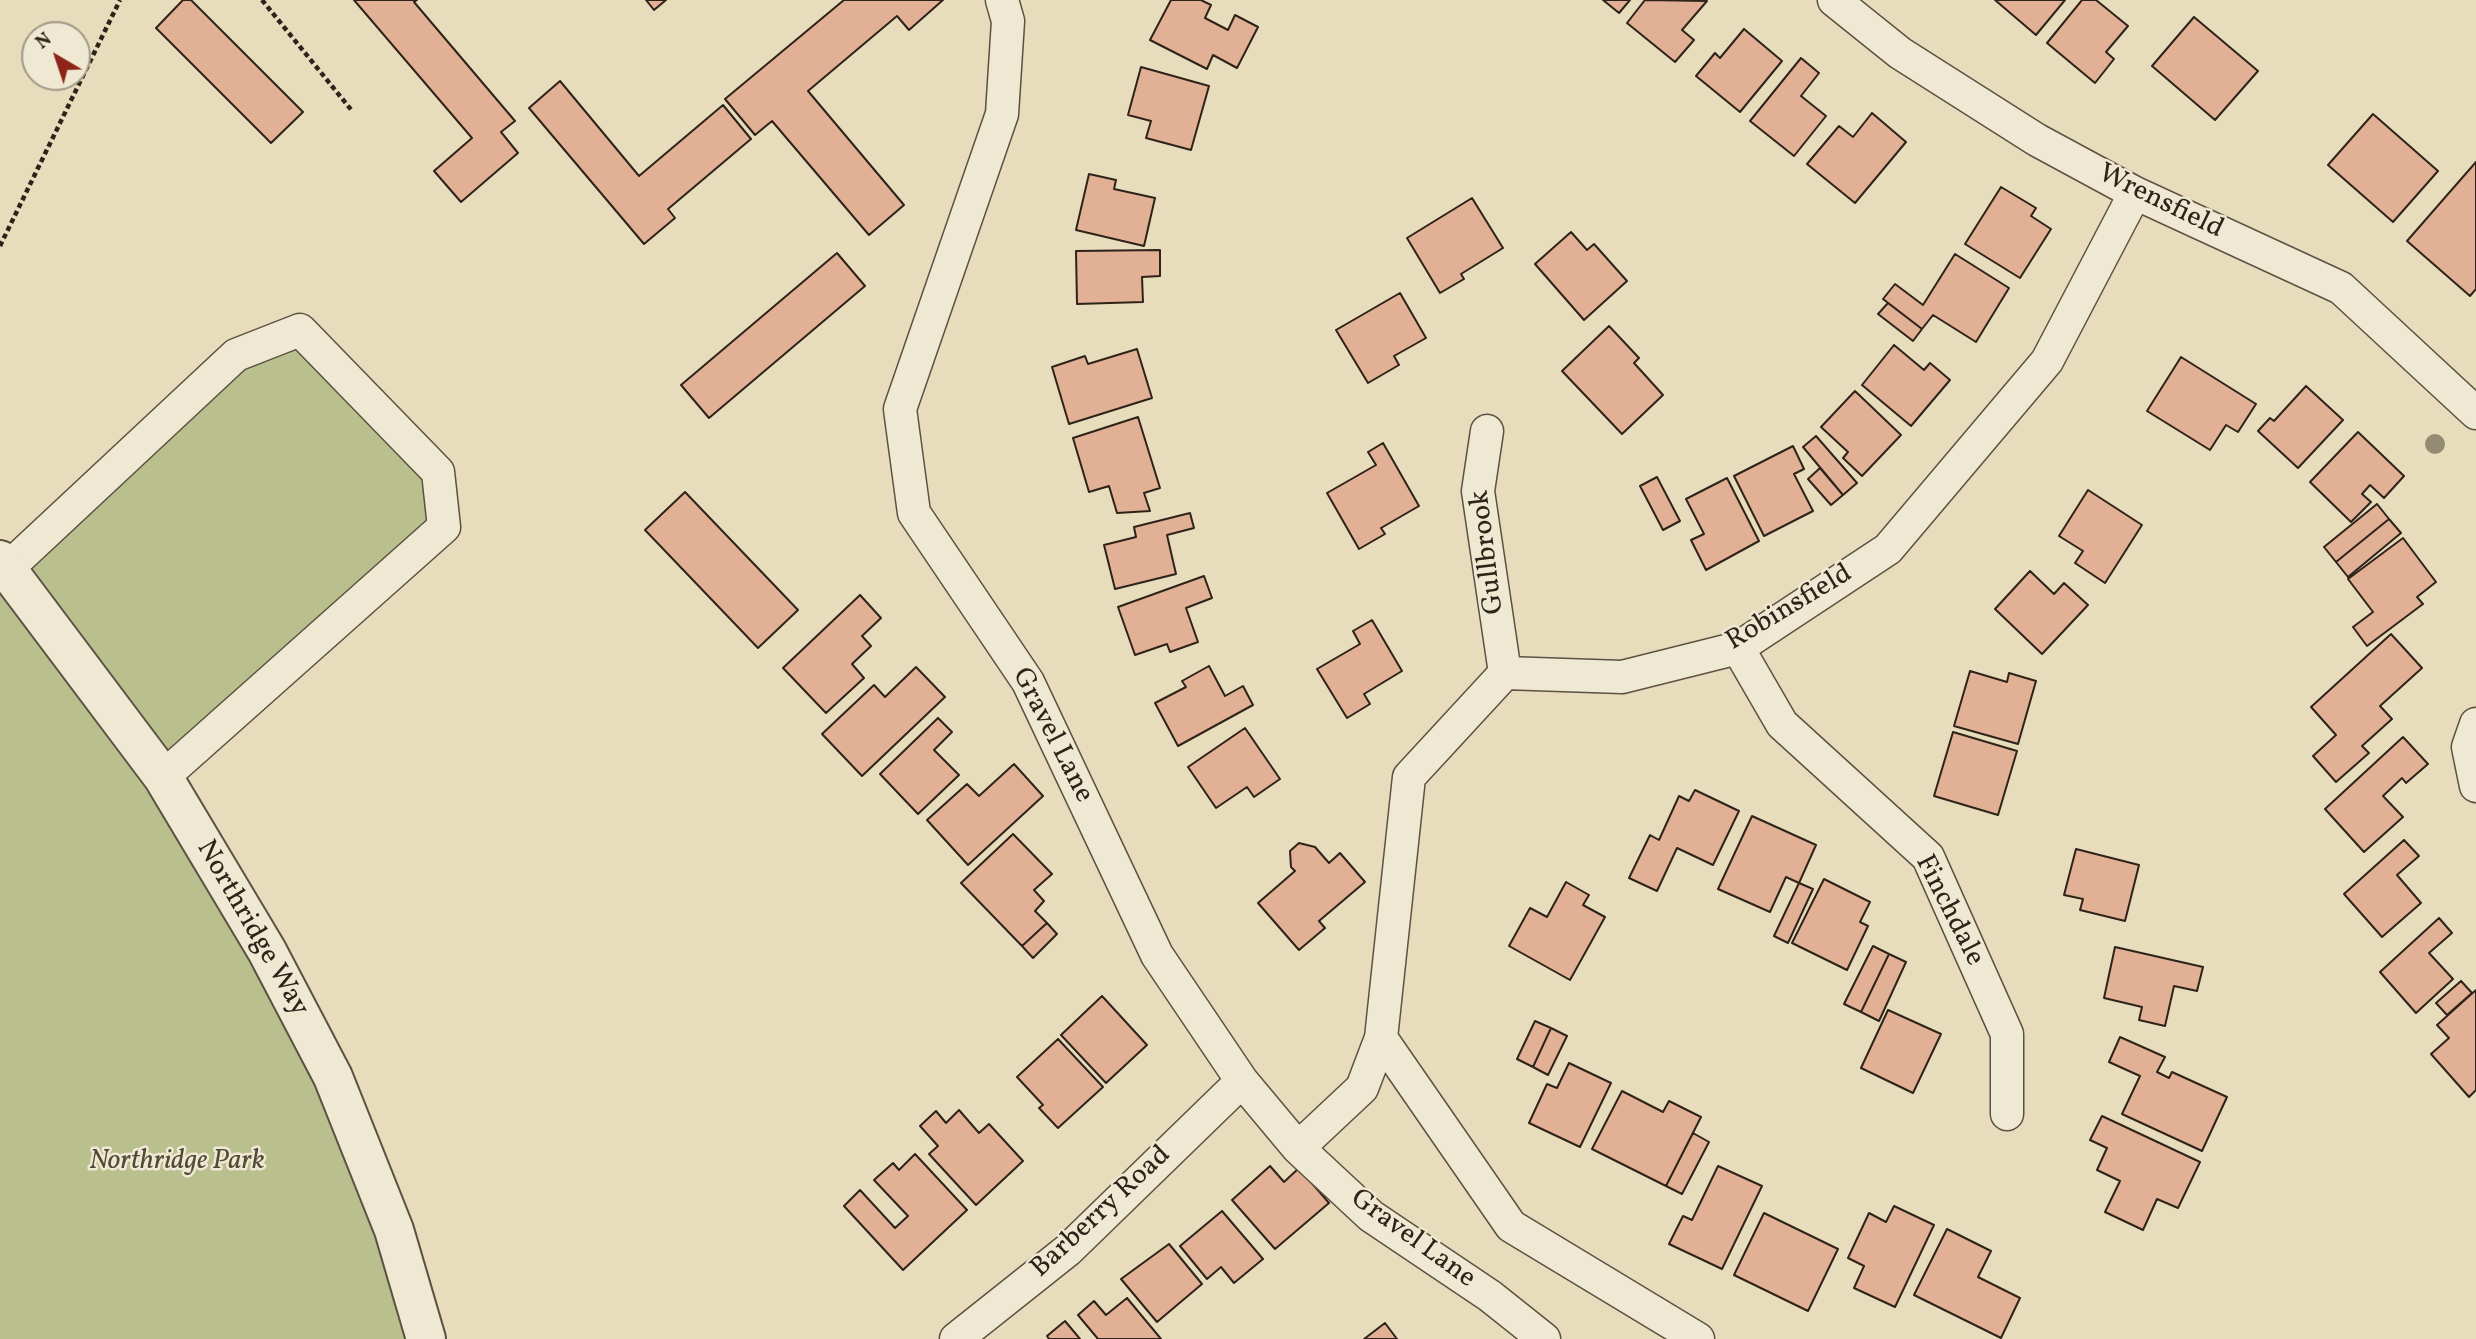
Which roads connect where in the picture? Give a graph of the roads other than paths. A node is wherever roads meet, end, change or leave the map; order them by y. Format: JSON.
{"nodes":[{"id":1,"x":1002,"y":0,"type":"edge"},
{"id":2,"x":1834,"y":0,"type":"edge"},
{"id":3,"x":2135,"y":193,"type":"junction"},
{"id":4,"x":2476,"y":413,"type":"edge"},
{"id":5,"x":1487,"y":431,"type":"dead end"},
{"id":6,"x":4,"y":564,"type":"edge"},
{"id":7,"x":1738,"y":648,"type":"junction"},
{"id":8,"x":1505,"y":673,"type":"junction"},
{"id":9,"x":2476,"y":724,"type":"edge"},
{"id":10,"x":163,"y":777,"type":"junction"},
{"id":11,"x":2476,"y":786,"type":"edge"},
{"id":12,"x":1381,"y":1038,"type":"junction"},
{"id":13,"x":1242,"y":1081,"type":"junction"},
{"id":14,"x":2007,"y":1114,"type":"dead end"},
{"id":15,"x":1298,"y":1148,"type":"junction"},
{"id":16,"x":426,"y":1339,"type":"edge"},
{"id":17,"x":956,"y":1339,"type":"edge"},
{"id":18,"x":1544,"y":1339,"type":"edge"},
{"id":19,"x":1698,"y":1339,"type":"edge"}],
"edges":[{"from":1,"to":13,"type":"street","name":"Gravel Lane"},
{"from":2,"to":3,"type":"street","name":"Wrensfield"},
{"from":3,"to":4,"type":"street","name":"Wrensfield"},
{"from":3,"to":7,"type":"street","name":"Robinsfield"},
{"from":5,"to":8,"type":"street","name":"Gullbrook"},
{"from":6,"to":10,"type":"street","name":"Northridge Way"},
{"from":6,"to":10,"type":"street"},
{"from":7,"to":8,"type":"street","name":"Robinsfield"},
{"from":7,"to":14,"type":"street","name":"Finchdale"},
{"from":8,"to":12,"type":"street"},
{"from":9,"to":11,"type":"street"},
{"from":10,"to":16,"type":"street","name":"Northridge Way"},
{"from":12,"to":15,"type":"street"},
{"from":12,"to":19,"type":"street"},
{"from":13,"to":15,"type":"street","name":"Gravel Lane"},
{"from":13,"to":17,"type":"street","name":"Barberry Road"},
{"from":15,"to":18,"type":"street","name":"Gravel Lane"}]}
